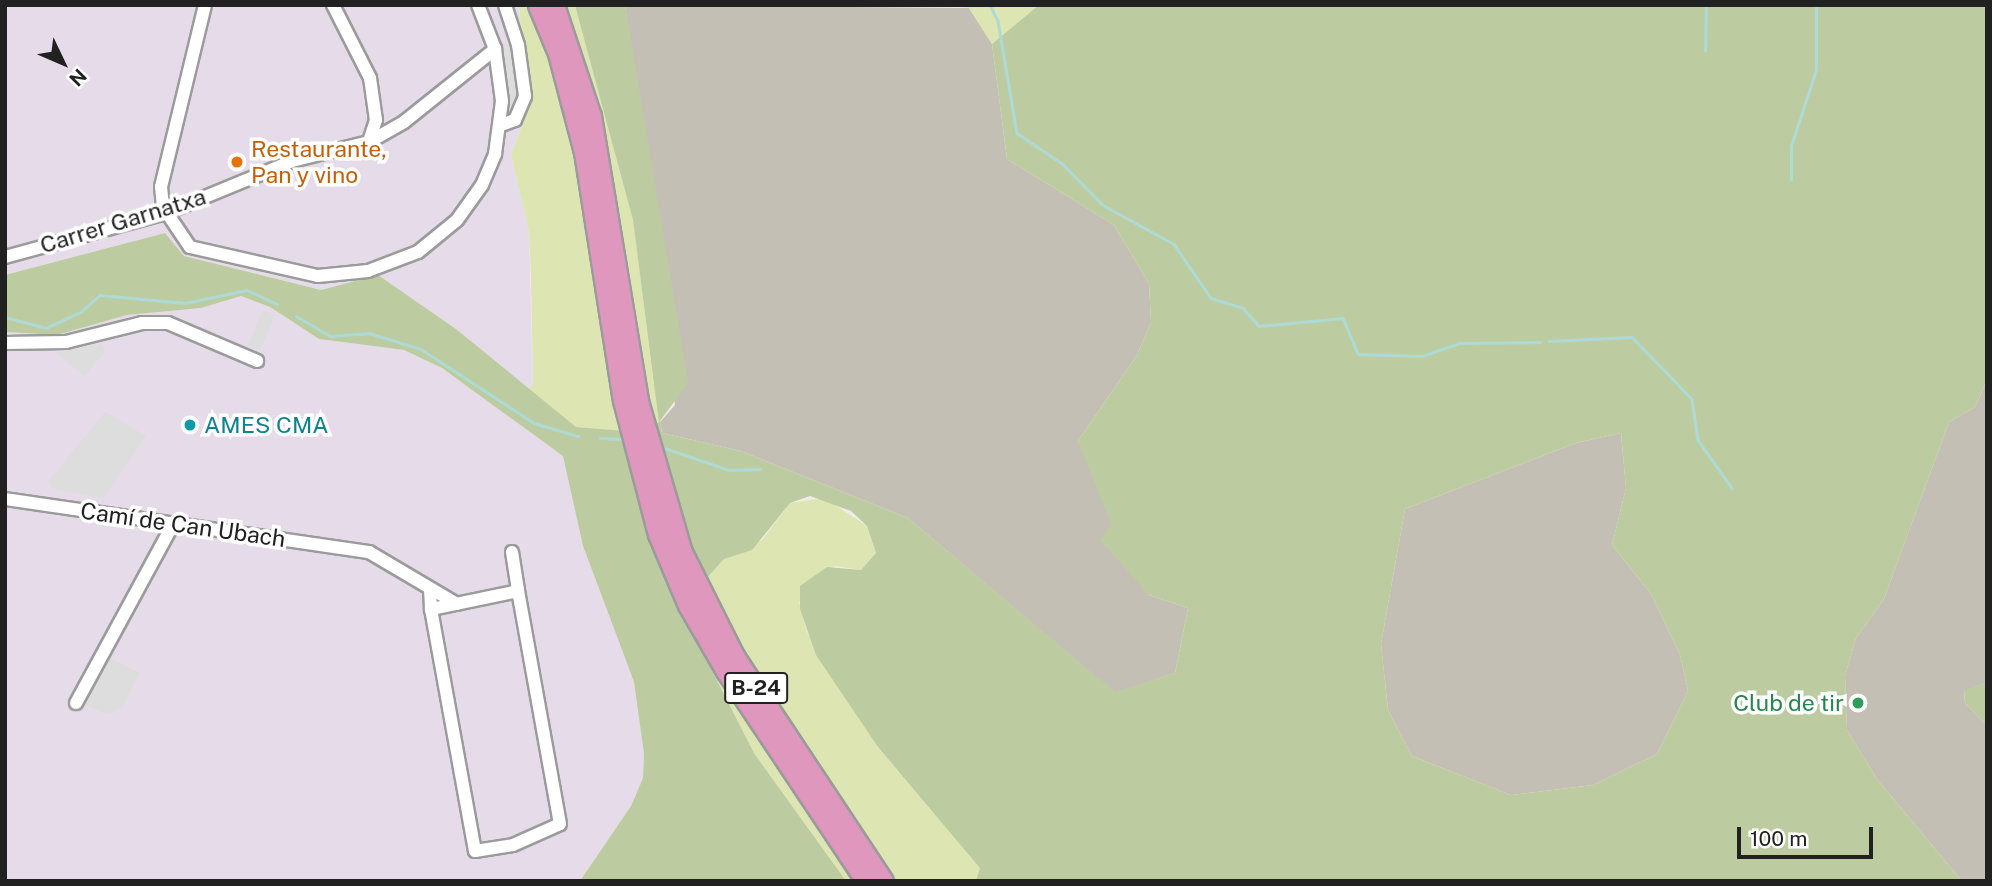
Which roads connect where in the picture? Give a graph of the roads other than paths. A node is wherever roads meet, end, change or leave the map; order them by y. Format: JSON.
{"nodes":[{"id":1,"x":205,"y":5,"type":"edge"},
{"id":2,"x":333,"y":5,"type":"edge"},
{"id":3,"x":478,"y":5,"type":"edge"},
{"id":4,"x":505,"y":5,"type":"edge"},
{"id":5,"x":538,"y":5,"type":"edge"},
{"id":6,"x":554,"y":5,"type":"edge"},
{"id":7,"x":513,"y":28,"type":"junction"},
{"id":8,"x":494,"y":45,"type":"junction"},
{"id":9,"x":501,"y":125,"type":"junction"},
{"id":10,"x":369,"y":142,"type":"junction"},
{"id":11,"x":166,"y":213,"type":"junction"},
{"id":12,"x":5,"y":257,"type":"edge"},
{"id":13,"x":5,"y":343,"type":"edge"},
{"id":14,"x":257,"y":361,"type":"dead end"},
{"id":15,"x":630,"y":401,"type":"junction"},
{"id":16,"x":649,"y":481,"type":"junction"},
{"id":17,"x":5,"y":499,"type":"edge"},
{"id":18,"x":173,"y":524,"type":"junction"},
{"id":19,"x":512,"y":552,"type":"dead end"},
{"id":20,"x":430,"y":589,"type":"junction"},
{"id":21,"x":518,"y":591,"type":"junction"},
{"id":22,"x":457,"y":604,"type":"junction"},
{"id":23,"x":431,"y":609,"type":"junction"},
{"id":24,"x":76,"y":704,"type":"dead end"},
{"id":25,"x":866,"y":881,"type":"edge"},
{"id":26,"x":883,"y":881,"type":"edge"}],
"edges":[{"from":1,"to":11,"type":"street"},
{"from":2,"to":10,"type":"street"},
{"from":3,"to":8,"type":"street"},
{"from":4,"to":7,"type":"street"},
{"from":5,"to":15,"type":"highway","number":"B-24"},
{"from":6,"to":15,"type":"highway","number":"B-24"},
{"from":7,"to":8,"type":"street","name":"Carrer Garnatxa"},
{"from":7,"to":9,"type":"street"},
{"from":8,"to":9,"type":"street"},
{"from":8,"to":10,"type":"street","name":"Carrer Garnatxa"},
{"from":9,"to":11,"type":"street"},
{"from":10,"to":11,"type":"street","name":"Carrer Garnatxa"},
{"from":11,"to":12,"type":"street","name":"Carrer Garnatxa"},
{"from":13,"to":14,"type":"street"},
{"from":15,"to":16,"type":"highway","number":"B-24"},
{"from":16,"to":25,"type":"highway","number":"B-24"},
{"from":16,"to":26,"type":"highway","number":"B-24"},
{"from":17,"to":18,"type":"street","name":"Camí de Can Ubach"},
{"from":18,"to":20,"type":"street","name":"Camí de Can Ubach"},
{"from":18,"to":24,"type":"street"},
{"from":19,"to":21,"type":"street"},
{"from":20,"to":22,"type":"street"},
{"from":20,"to":23,"type":"street"},
{"from":21,"to":22,"type":"street"},
{"from":21,"to":23,"type":"street"},
{"from":22,"to":23,"type":"street"}]}
